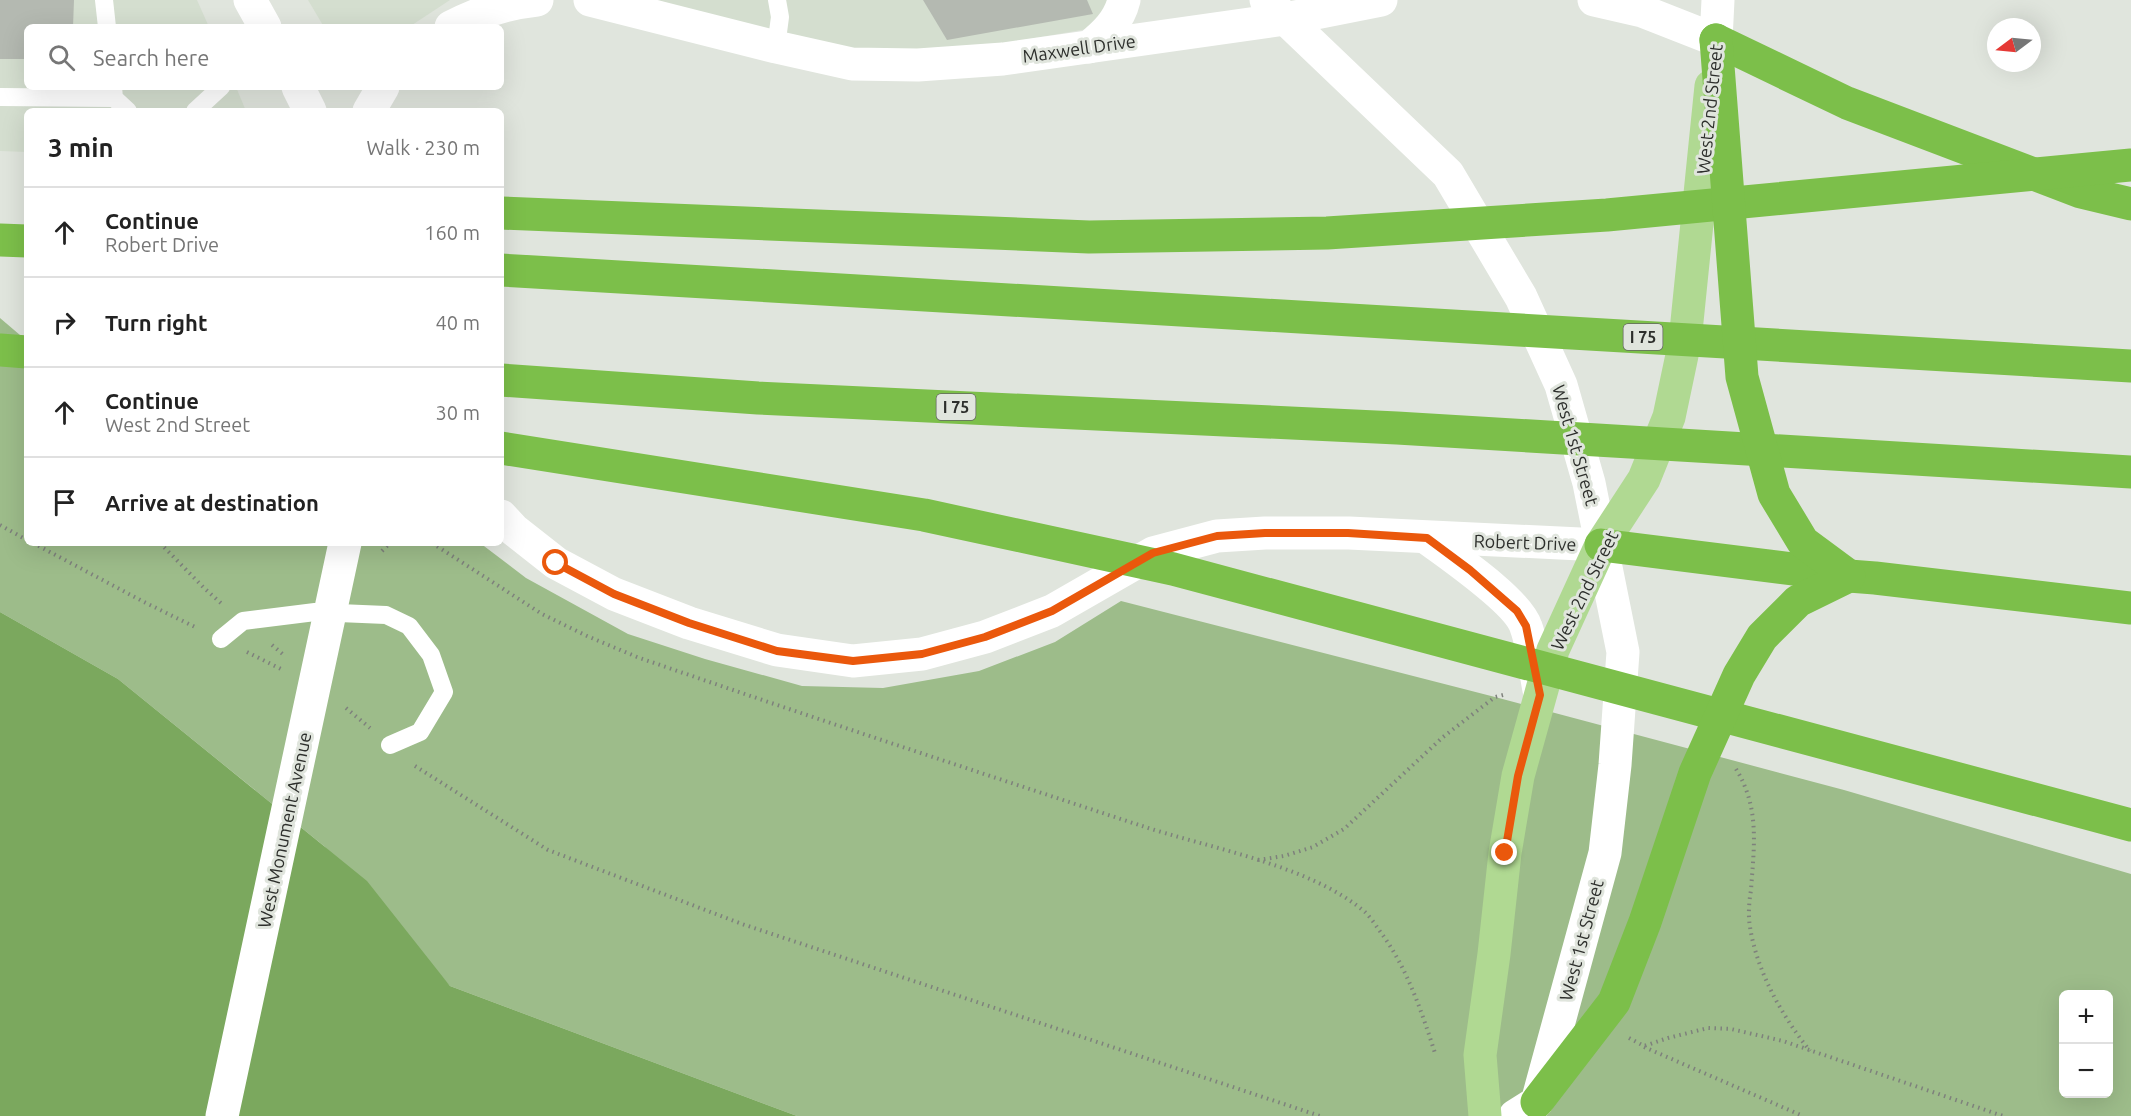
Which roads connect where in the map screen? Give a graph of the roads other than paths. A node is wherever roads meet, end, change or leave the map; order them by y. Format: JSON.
{"nodes":[{"id":1,"x":104,"y":0,"type":"edge"},
{"id":2,"x":250,"y":0,"type":"edge"},
{"id":3,"x":537,"y":0,"type":"edge"},
{"id":4,"x":590,"y":0,"type":"edge"},
{"id":5,"x":777,"y":0,"type":"edge"},
{"id":6,"x":1124,"y":0,"type":"edge"},
{"id":7,"x":1381,"y":0,"type":"edge"},
{"id":8,"x":1594,"y":0,"type":"edge"},
{"id":9,"x":1718,"y":0,"type":"edge"},
{"id":10,"x":1275,"y":9,"type":"edge"},
{"id":11,"x":107,"y":24,"type":"edge"},
{"id":12,"x":262,"y":24,"type":"edge"},
{"id":13,"x":456,"y":24,"type":"edge"},
{"id":14,"x":1716,"y":40,"type":"junction"},
{"id":15,"x":776,"y":47,"type":"junction"},
{"id":16,"x":1089,"y":47,"type":"junction"},
{"id":17,"x":219,"y":90,"type":"edge"},
{"id":18,"x":300,"y":90,"type":"edge"},
{"id":19,"x":381,"y":90,"type":"edge"},
{"id":20,"x":54,"y":92,"type":"edge"},
{"id":21,"x":114,"y":93,"type":"edge"},
{"id":22,"x":0,"y":97,"type":"edge"},
{"id":23,"x":126,"y":108,"type":"edge"},
{"id":24,"x":198,"y":108,"type":"edge"},
{"id":25,"x":308,"y":108,"type":"edge"},
{"id":26,"x":371,"y":108,"type":"edge"},
{"id":27,"x":2131,"y":165,"type":"edge"},
{"id":28,"x":2131,"y":204,"type":"edge"},
{"id":29,"x":504,"y":213,"type":"edge"},
{"id":30,"x":0,"y":240,"type":"edge"},
{"id":31,"x":24,"y":241,"type":"edge"},
{"id":32,"x":504,"y":270,"type":"edge"},
{"id":33,"x":0,"y":350,"type":"edge"},
{"id":34,"x":24,"y":352,"type":"edge"},
{"id":35,"x":2131,"y":366,"type":"edge"},
{"id":36,"x":508,"y":381,"type":"edge"},
{"id":37,"x":516,"y":450,"type":"edge"},
{"id":38,"x":2131,"y":472,"type":"edge"},
{"id":39,"x":504,"y":519,"type":"edge"},
{"id":40,"x":1427,"y":538,"type":"junction"},
{"id":41,"x":1602,"y":545,"type":"junction"},
{"id":42,"x":343,"y":556,"type":"edge"},
{"id":43,"x":1849,"y":576,"type":"junction"},
{"id":44,"x":2131,"y":608,"type":"edge"},
{"id":45,"x":221,"y":639,"type":"road end"},
{"id":46,"x":1540,"y":695,"type":"junction"},
{"id":47,"x":390,"y":745,"type":"road end"},
{"id":48,"x":2131,"y":825,"type":"edge"},
{"id":49,"x":1526,"y":1109,"type":"edge"},
{"id":50,"x":222,"y":1116,"type":"edge"},
{"id":51,"x":1485,"y":1116,"type":"edge"}],
"edges":[{"from":1,"to":11,"type":"lane"},
{"from":2,"to":12,"type":"main road"},
{"from":3,"to":13,"type":"main road"},
{"from":4,"to":15,"type":"main road","name":"Maxwell Drive"},
{"from":5,"to":15,"type":"lane"},
{"from":6,"to":16,"type":"main road"},
{"from":7,"to":10,"type":"main road","name":"Maxwell Drive"},
{"from":8,"to":14,"type":"main road"},
{"from":9,"to":14,"type":"main road","name":"West 2nd Street"},
{"from":10,"to":16,"type":"main road","name":"Maxwell Drive"},
{"from":10,"to":41,"type":"main road","name":"West 1st Street"},
{"from":14,"to":28,"type":"highway"},
{"from":14,"to":41,"type":"main road","name":"West 2nd Street"},
{"from":14,"to":43,"type":"highway"},
{"from":15,"to":16,"type":"main road","name":"Maxwell Drive"},
{"from":17,"to":24,"type":"lane"},
{"from":18,"to":25,"type":"main road"},
{"from":19,"to":26,"type":"main road"},
{"from":20,"to":21,"type":"lane"},
{"from":20,"to":22,"type":"lane"},
{"from":21,"to":23,"type":"lane"},
{"from":27,"to":29,"type":"highway"},
{"from":30,"to":31,"type":"highway"},
{"from":32,"to":35,"type":"highway","number":"I 75"},
{"from":33,"to":34,"type":"highway"},
{"from":36,"to":38,"type":"highway","number":"I 75"},
{"from":37,"to":48,"type":"highway"},
{"from":39,"to":40,"type":"main road","name":"Robert Drive"},
{"from":40,"to":41,"type":"main road","name":"Robert Drive"},
{"from":40,"to":46,"type":"main road"},
{"from":41,"to":43,"type":"highway"},
{"from":41,"to":46,"type":"main road","name":"West 2nd Street"},
{"from":41,"to":49,"type":"main road","name":"West 1st Street"},
{"from":42,"to":50,"type":"main road","name":"West Monument Avenue"},
{"from":43,"to":44,"type":"highway"},
{"from":43,"to":49,"type":"highway"},
{"from":45,"to":47,"type":"lane"},
{"from":46,"to":51,"type":"main road","name":"West 2nd Street"}]}
